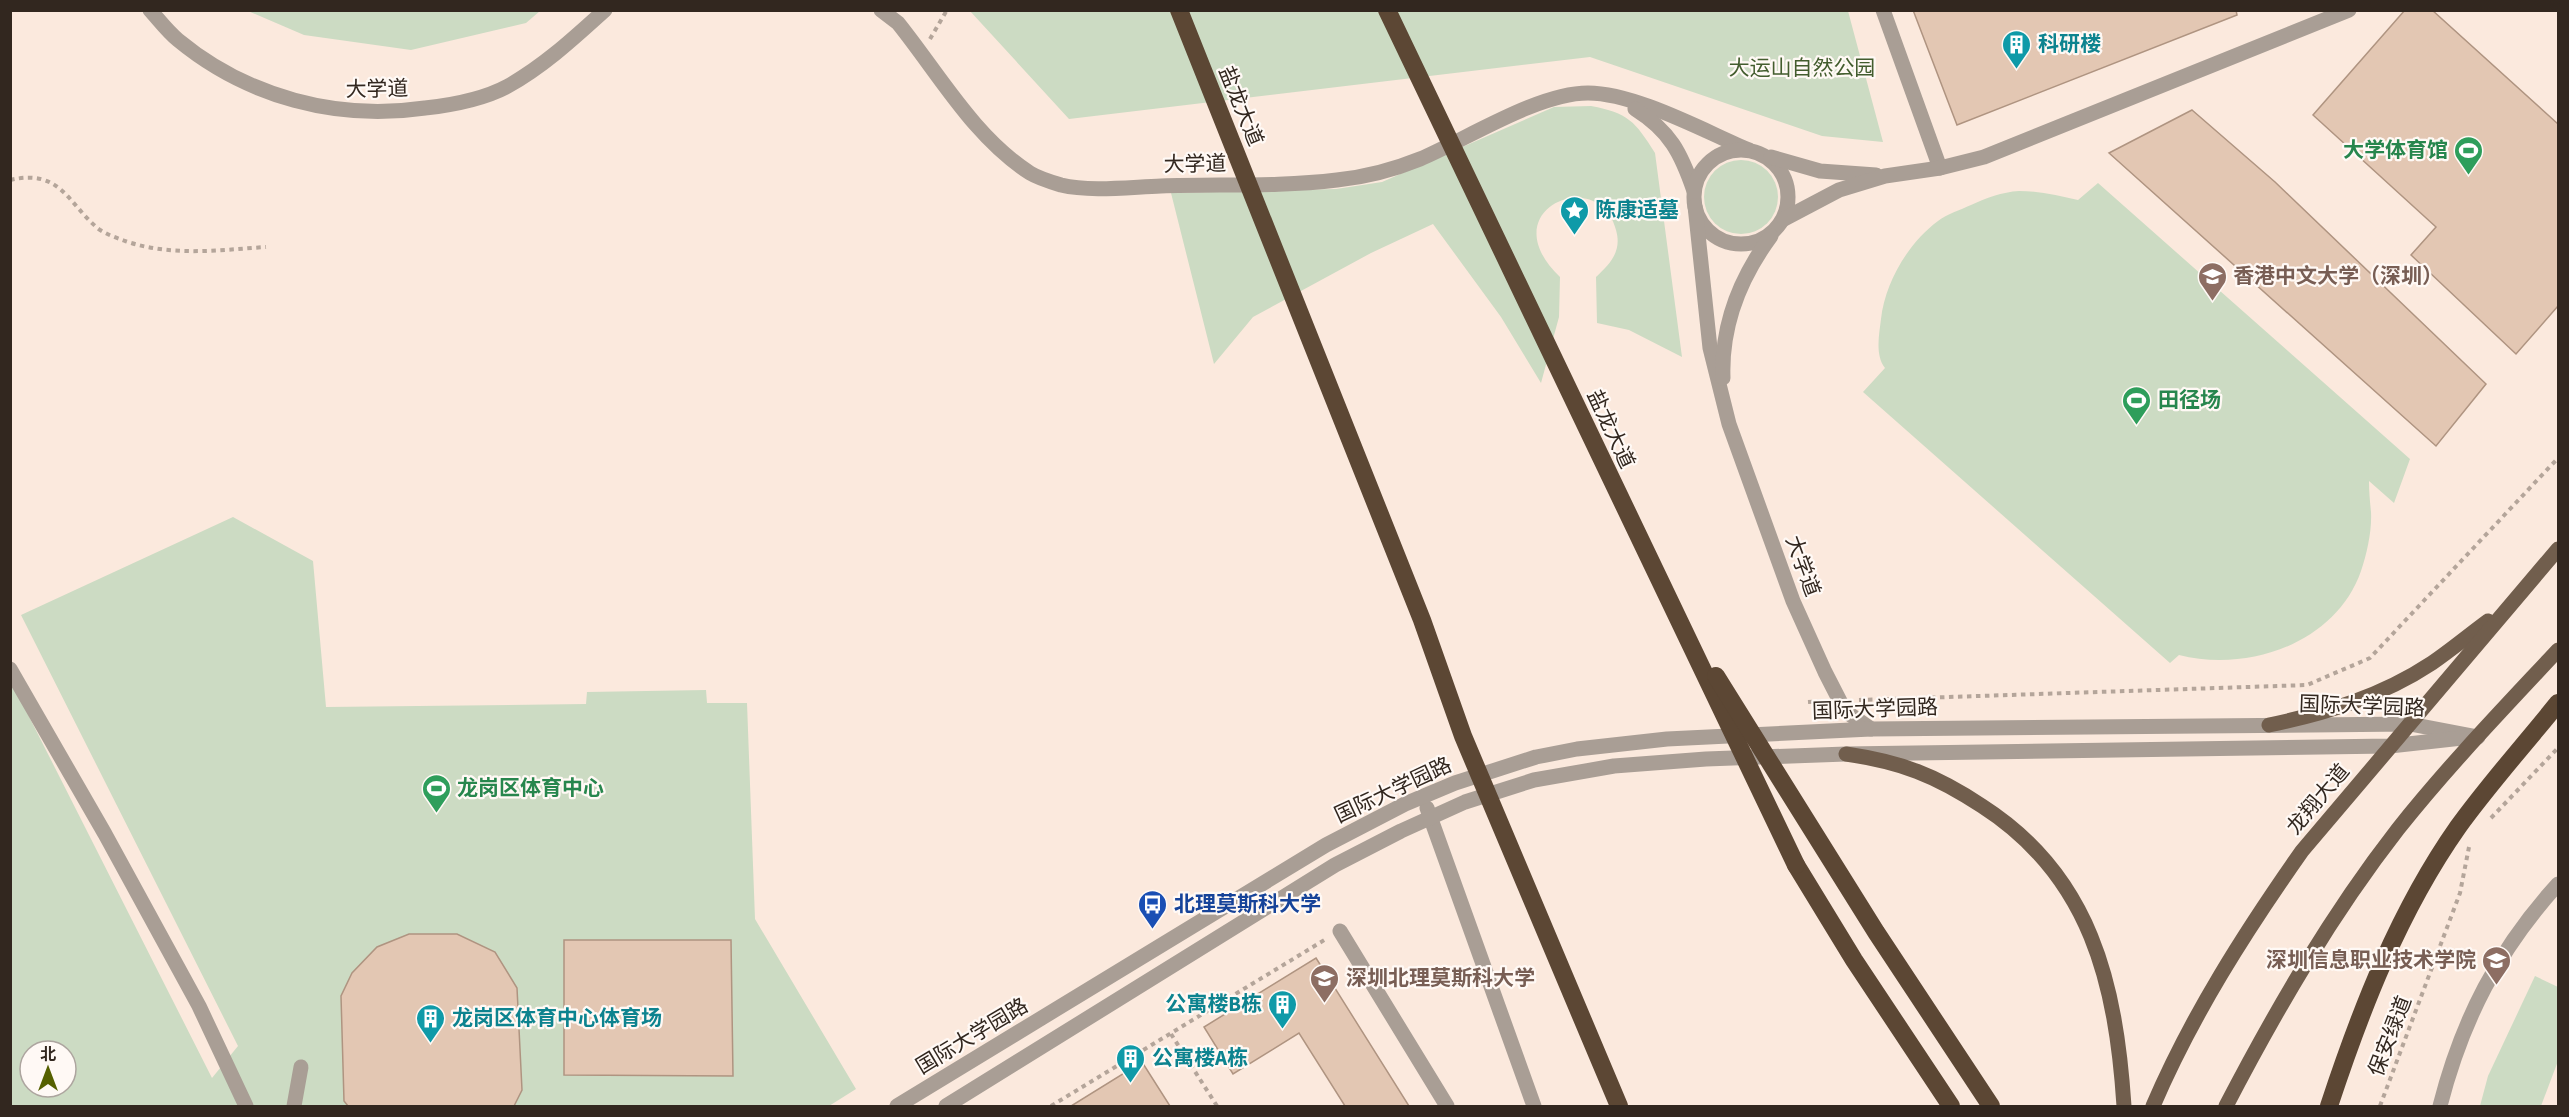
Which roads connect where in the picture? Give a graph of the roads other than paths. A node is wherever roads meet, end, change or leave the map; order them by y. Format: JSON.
{"nodes":[{"id":1,"x":150,"y":10,"type":"edge"},
{"id":2,"x":605,"y":10,"type":"edge"},
{"id":3,"x":881,"y":10,"type":"edge"},
{"id":4,"x":1179,"y":10,"type":"edge"},
{"id":5,"x":1387,"y":10,"type":"edge"},
{"id":6,"x":1883,"y":10,"type":"edge"},
{"id":7,"x":2349,"y":10,"type":"edge"},
{"id":8,"x":1606,"y":94,"type":"junction"},
{"id":9,"x":1756,"y":152,"type":"junction"},
{"id":10,"x":1940,"y":168,"type":"junction"},
{"id":11,"x":1885,"y":176,"type":"junction"},
{"id":12,"x":1694,"y":199,"type":"junction"},
{"id":13,"x":1780,"y":225,"type":"junction"},
{"id":14,"x":1723,"y":402,"type":"junction"},
{"id":15,"x":2559,"y":549,"type":"edge"},
{"id":16,"x":1664,"y":591,"type":"junction"},
{"id":17,"x":2509,"y":605,"type":"junction"},
{"id":18,"x":2559,"y":650,"type":"edge"},
{"id":19,"x":10,"y":669,"type":"edge"},
{"id":20,"x":2559,"y":703,"type":"edge"},
{"id":21,"x":2410,"y":724,"type":"junction"},
{"id":22,"x":2269,"y":725,"type":"junction"},
{"id":23,"x":1871,"y":729,"type":"junction"},
{"id":24,"x":2478,"y":737,"type":"junction"},
{"id":25,"x":2390,"y":747,"type":"junction"},
{"id":26,"x":1846,"y":754,"type":"junction"},
{"id":27,"x":1422,"y":797,"type":"junction"},
{"id":28,"x":1431,"y":817,"type":"junction"},
{"id":29,"x":2559,"y":884,"type":"edge"},
{"id":30,"x":1340,"y":931,"type":"road end"},
{"id":31,"x":301,"y":1067,"type":"dead end"},
{"id":32,"x":918,"y":1101,"type":"edge"},
{"id":33,"x":246,"y":1107,"type":"edge"},
{"id":34,"x":294,"y":1107,"type":"edge"},
{"id":35,"x":897,"y":1107,"type":"edge"},
{"id":36,"x":946,"y":1107,"type":"edge"},
{"id":37,"x":1447,"y":1107,"type":"edge"},
{"id":38,"x":1534,"y":1107,"type":"edge"},
{"id":39,"x":1619,"y":1107,"type":"edge"},
{"id":40,"x":1951,"y":1107,"type":"edge"},
{"id":41,"x":1991,"y":1107,"type":"edge"},
{"id":42,"x":2124,"y":1107,"type":"edge"},
{"id":43,"x":2153,"y":1107,"type":"edge"},
{"id":44,"x":2226,"y":1107,"type":"edge"},
{"id":45,"x":2329,"y":1107,"type":"edge"},
{"id":46,"x":2440,"y":1107,"type":"edge"}],
"edges":[{"from":1,"to":2,"type":"street","name":"大学道"},
{"from":3,"to":8,"type":"street","name":"大学道"},
{"from":4,"to":39,"type":"highway","name":"盐龙大道","bridge":true},
{"from":5,"to":16,"type":"highway","name":"盐龙大道","bridge":true},
{"from":6,"to":10,"type":"street"},
{"from":7,"to":10,"type":"street"},
{"from":8,"to":9,"type":"street","name":"大学道"},
{"from":8,"to":12,"type":"street","name":"大学道"},
{"from":9,"to":11,"type":"street"},
{"from":9,"to":12,"type":"street"},
{"from":9,"to":13,"type":"street","name":"大学道"},
{"from":10,"to":11,"type":"street"},
{"from":11,"to":13,"type":"street"},
{"from":12,"to":13,"type":"street","name":"大学道"},
{"from":12,"to":14,"type":"street","name":"大学道"},
{"from":13,"to":14,"type":"street","name":"大学道"},
{"from":14,"to":23,"type":"street","name":"大学道"},
{"from":15,"to":17,"type":"main road","name":"龙翔大道"},
{"from":16,"to":40,"type":"highway","name":"盐龙大道","bridge":true},
{"from":16,"to":41,"type":"highway","bridge":true},
{"from":17,"to":21,"type":"main road","name":"龙翔大道"},
{"from":17,"to":22,"type":"main road"},
{"from":18,"to":24,"type":"main road"},
{"from":19,"to":33,"type":"street"},
{"from":20,"to":45,"type":"highway"},
{"from":21,"to":22,"type":"street","name":"国际大学园路"},
{"from":21,"to":24,"type":"street","name":"国际大学园路"},
{"from":21,"to":25,"type":"main road","name":"龙翔大道"},
{"from":22,"to":23,"type":"street","name":"国际大学园路"},
{"from":23,"to":27,"type":"street","name":"国际大学园路"},
{"from":24,"to":25,"type":"street","name":"国际大学园路"},
{"from":24,"to":44,"type":"main road"},
{"from":25,"to":26,"type":"street","name":"国际大学园路"},
{"from":25,"to":43,"type":"main road","name":"龙翔大道"},
{"from":26,"to":28,"type":"street","name":"国际大学园路"},
{"from":26,"to":42,"type":"main road"},
{"from":27,"to":28,"type":"street"},
{"from":27,"to":32,"type":"street","name":"国际大学园路"},
{"from":28,"to":36,"type":"street","name":"国际大学园路"},
{"from":28,"to":38,"type":"street"},
{"from":29,"to":46,"type":"street"},
{"from":30,"to":37,"type":"street"},
{"from":31,"to":34,"type":"street"},
{"from":32,"to":35,"type":"street","name":"国际大学园路"}]}
